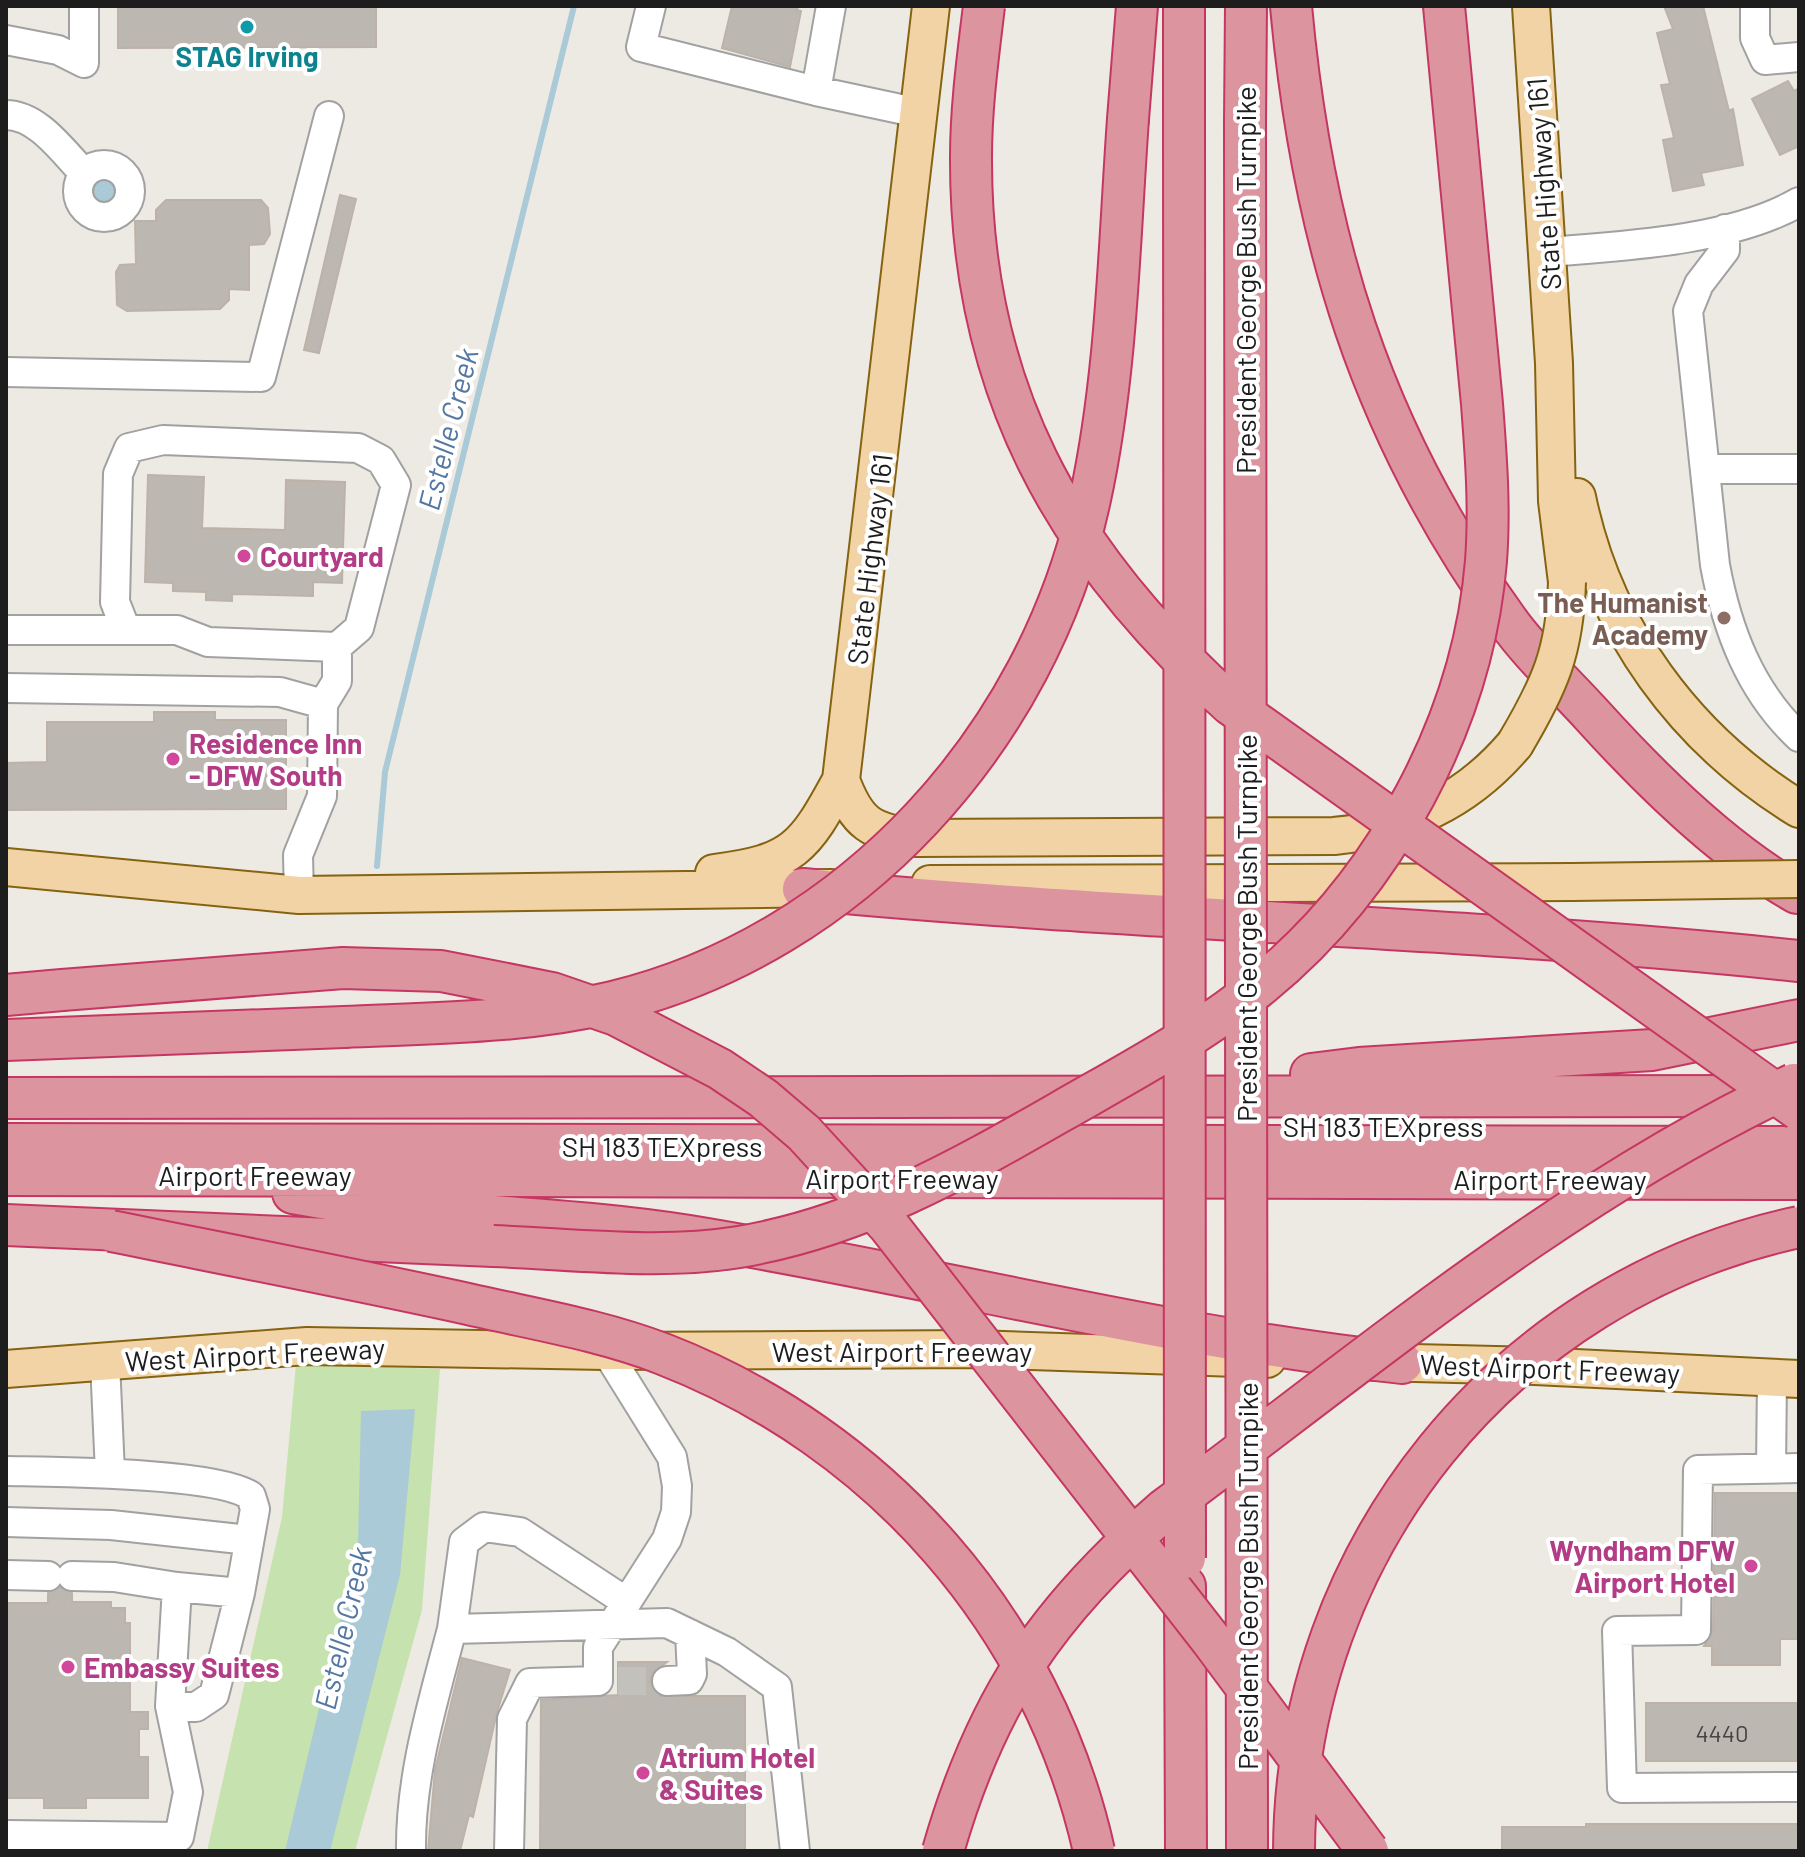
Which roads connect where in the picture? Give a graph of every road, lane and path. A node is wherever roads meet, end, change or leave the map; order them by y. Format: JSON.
{"nodes":[{"id":1,"x":84,"y":6,"type":"edge"},
{"id":2,"x":651,"y":6,"type":"edge"},
{"id":3,"x":831,"y":6,"type":"edge"},
{"id":4,"x":931,"y":6,"type":"edge"},
{"id":5,"x":984,"y":6,"type":"edge"},
{"id":6,"x":1137,"y":6,"type":"edge"},
{"id":7,"x":1184,"y":6,"type":"edge"},
{"id":8,"x":1246,"y":6,"type":"edge"},
{"id":9,"x":1291,"y":6,"type":"edge"},
{"id":10,"x":1444,"y":6,"type":"edge"},
{"id":11,"x":1531,"y":6,"type":"edge"},
{"id":12,"x":1755,"y":6,"type":"edge"},
{"id":13,"x":6,"y":40,"type":"edge"},
{"id":14,"x":1799,"y":57,"type":"edge"},
{"id":15,"x":816,"y":91,"type":"junction"},
{"id":16,"x":919,"y":113,"type":"junction"},
{"id":17,"x":6,"y":115,"type":"edge"},
{"id":18,"x":329,"y":116,"type":"dead end"},
{"id":19,"x":84,"y":173,"type":"dead end"},
{"id":20,"x":1799,"y":202,"type":"edge"},
{"id":21,"x":1725,"y":229,"type":"junction"},
{"id":22,"x":1548,"y":252,"type":"junction"},
{"id":23,"x":1554,"y":363,"type":"junction"},
{"id":24,"x":6,"y":372,"type":"edge"},
{"id":25,"x":1708,"y":469,"type":"junction"},
{"id":26,"x":1799,"y":469,"type":"edge"},
{"id":27,"x":6,"y":630,"type":"edge"},
{"id":28,"x":126,"y":630,"type":"junction"},
{"id":29,"x":337,"y":647,"type":"junction"},
{"id":30,"x":6,"y":688,"type":"edge"},
{"id":31,"x":323,"y":704,"type":"junction"},
{"id":32,"x":1799,"y":737,"type":"edge"},
{"id":33,"x":841,"y":780,"type":"junction"},
{"id":34,"x":1799,"y":809,"type":"edge"},
{"id":35,"x":6,"y":867,"type":"edge"},
{"id":36,"x":1799,"y":879,"type":"edge"},
{"id":37,"x":803,"y":889,"type":"junction"},
{"id":38,"x":550,"y":894,"type":"junction"},
{"id":39,"x":1799,"y":894,"type":"edge"},
{"id":40,"x":299,"y":895,"type":"junction"},
{"id":41,"x":1799,"y":961,"type":"edge"},
{"id":42,"x":6,"y":995,"type":"edge"},
{"id":43,"x":1786,"y":1024,"type":"edge"},
{"id":44,"x":6,"y":1040,"type":"edge"},
{"id":45,"x":1799,"y":1082,"type":"edge"},
{"id":46,"x":1152,"y":1095,"type":"junction"},
{"id":47,"x":1799,"y":1096,"type":"edge"},
{"id":48,"x":6,"y":1098,"type":"edge"},
{"id":49,"x":1799,"y":1110,"type":"edge"},
{"id":50,"x":1799,"y":1126,"type":"edge"},
{"id":51,"x":6,"y":1127,"type":"edge"},
{"id":52,"x":6,"y":1144,"type":"edge"},
{"id":53,"x":1799,"y":1147,"type":"edge"},
{"id":54,"x":6,"y":1175,"type":"edge"},
{"id":55,"x":194,"y":1175,"type":"junction"},
{"id":56,"x":1799,"y":1179,"type":"edge"},
{"id":57,"x":6,"y":1225,"type":"edge"},
{"id":58,"x":1799,"y":1227,"type":"edge"},
{"id":59,"x":111,"y":1231,"type":"junction"},
{"id":60,"x":606,"y":1351,"type":"junction"},
{"id":61,"x":105,"y":1362,"type":"junction"},
{"id":62,"x":1402,"y":1363,"type":"junction"},
{"id":63,"x":6,"y":1369,"type":"edge"},
{"id":64,"x":1786,"y":1378,"type":"edge"},
{"id":65,"x":1785,"y":1468,"type":"edge"},
{"id":66,"x":6,"y":1471,"type":"edge"},
{"id":67,"x":110,"y":1473,"type":"junction"},
{"id":68,"x":6,"y":1522,"type":"edge"},
{"id":69,"x":249,"y":1540,"type":"junction"},
{"id":70,"x":6,"y":1575,"type":"edge"},
{"id":71,"x":177,"y":1587,"type":"junction"},
{"id":72,"x":240,"y":1593,"type":"junction"},
{"id":73,"x":617,"y":1613,"type":"junction"},
{"id":74,"x":452,"y":1629,"type":"junction"},
{"id":75,"x":690,"y":1634,"type":"junction"},
{"id":76,"x":667,"y":1681,"type":"tunnel mouth"},
{"id":77,"x":170,"y":1706,"type":"junction"},
{"id":78,"x":1799,"y":1787,"type":"edge"},
{"id":79,"x":6,"y":1835,"type":"edge"},
{"id":80,"x":90,"y":1843,"type":"edge"},
{"id":81,"x":178,"y":1844,"type":"edge"},
{"id":82,"x":411,"y":1851,"type":"edge"},
{"id":83,"x":509,"y":1851,"type":"edge"},
{"id":84,"x":795,"y":1851,"type":"edge"},
{"id":85,"x":943,"y":1851,"type":"edge"},
{"id":86,"x":1094,"y":1851,"type":"edge"},
{"id":87,"x":1186,"y":1851,"type":"edge"},
{"id":88,"x":1247,"y":1851,"type":"edge"},
{"id":89,"x":1294,"y":1851,"type":"edge"},
{"id":90,"x":1368,"y":1851,"type":"edge"}],
"edges":[{"from":1,"to":13,"type":"street"},
{"from":2,"to":15,"type":"street"},
{"from":3,"to":15,"type":"street"},
{"from":4,"to":16,"type":"main road","name":"State Highway 161"},
{"from":5,"to":49,"type":"highway","bridge":true},
{"from":6,"to":44,"type":"highway","bridge":true},
{"from":7,"to":87,"type":"highway","bridge":true},
{"from":8,"to":88,"type":"highway","name":"President George Bush Turnpike","bridge":true},
{"from":9,"to":39,"type":"highway"},
{"from":10,"to":59,"type":"highway","bridge":true},
{"from":11,"to":22,"type":"main road","name":"State Highway 161"},
{"from":12,"to":14,"type":"street"},
{"from":15,"to":16,"type":"street"},
{"from":16,"to":33,"type":"main road","name":"State Highway 161"},
{"from":17,"to":19,"type":"street"},
{"from":18,"to":24,"type":"street"},
{"from":20,"to":21,"type":"street"},
{"from":21,"to":22,"type":"street"},
{"from":21,"to":25,"type":"street"},
{"from":22,"to":23,"type":"main road","name":"State Highway 161"},
{"from":23,"to":33,"type":"main road","bridge":true},
{"from":23,"to":34,"type":"main road"},
{"from":25,"to":26,"type":"street"},
{"from":25,"to":32,"type":"street"},
{"from":27,"to":28,"type":"street"},
{"from":28,"to":29,"type":"street"},
{"from":28,"to":29,"type":"street"},
{"from":29,"to":31,"type":"street"},
{"from":30,"to":31,"type":"street"},
{"from":31,"to":40,"type":"street"},
{"from":33,"to":38,"type":"main road","name":"State Highway 161"},
{"from":35,"to":40,"type":"main road"},
{"from":36,"to":37,"type":"main road","bridge":true},
{"from":37,"to":38,"type":"main road"},
{"from":37,"to":41,"type":"highway"},
{"from":38,"to":40,"type":"main road"},
{"from":42,"to":90,"type":"highway","bridge":true},
{"from":43,"to":46,"type":"highway"},
{"from":45,"to":85,"type":"highway","bridge":true},
{"from":46,"to":47,"type":"highway"},
{"from":46,"to":48,"type":"highway"},
{"from":50,"to":51,"type":"highway","name":"SH 183 TEXpress"},
{"from":52,"to":53,"type":"highway","name":"SH 183 TEXpress"},
{"from":54,"to":55,"type":"highway","name":"Airport Freeway"},
{"from":55,"to":56,"type":"highway","name":"Airport Freeway"},
{"from":55,"to":62,"type":"highway"},
{"from":57,"to":59,"type":"highway"},
{"from":58,"to":89,"type":"highway","bridge":true},
{"from":59,"to":86,"type":"highway","bridge":true},
{"from":60,"to":61,"type":"main road","name":"West Airport Freeway"},
{"from":60,"to":62,"type":"main road","name":"West Airport Freeway"},
{"from":60,"to":73,"type":"street"},
{"from":61,"to":63,"type":"main road","name":"West Airport Freeway"},
{"from":61,"to":67,"type":"street"},
{"from":62,"to":64,"type":"main road","name":"West Airport Freeway"},
{"from":64,"to":65,"type":"street"},
{"from":65,"to":78,"type":"street"},
{"from":66,"to":67,"type":"street"},
{"from":67,"to":69,"type":"street"},
{"from":68,"to":69,"type":"street"},
{"from":69,"to":72,"type":"street"},
{"from":70,"to":71,"type":"street"},
{"from":71,"to":72,"type":"street"},
{"from":71,"to":77,"type":"street"},
{"from":72,"to":77,"type":"street"},
{"from":73,"to":74,"type":"street"},
{"from":73,"to":74,"type":"street"},
{"from":73,"to":75,"type":"street"},
{"from":73,"to":83,"type":"street"},
{"from":74,"to":82,"type":"street"},
{"from":75,"to":76,"type":"street"},
{"from":75,"to":84,"type":"street"},
{"from":77,"to":81,"type":"street"},
{"from":79,"to":80,"type":"street"},
{"from":80,"to":81,"type":"street"}]}
